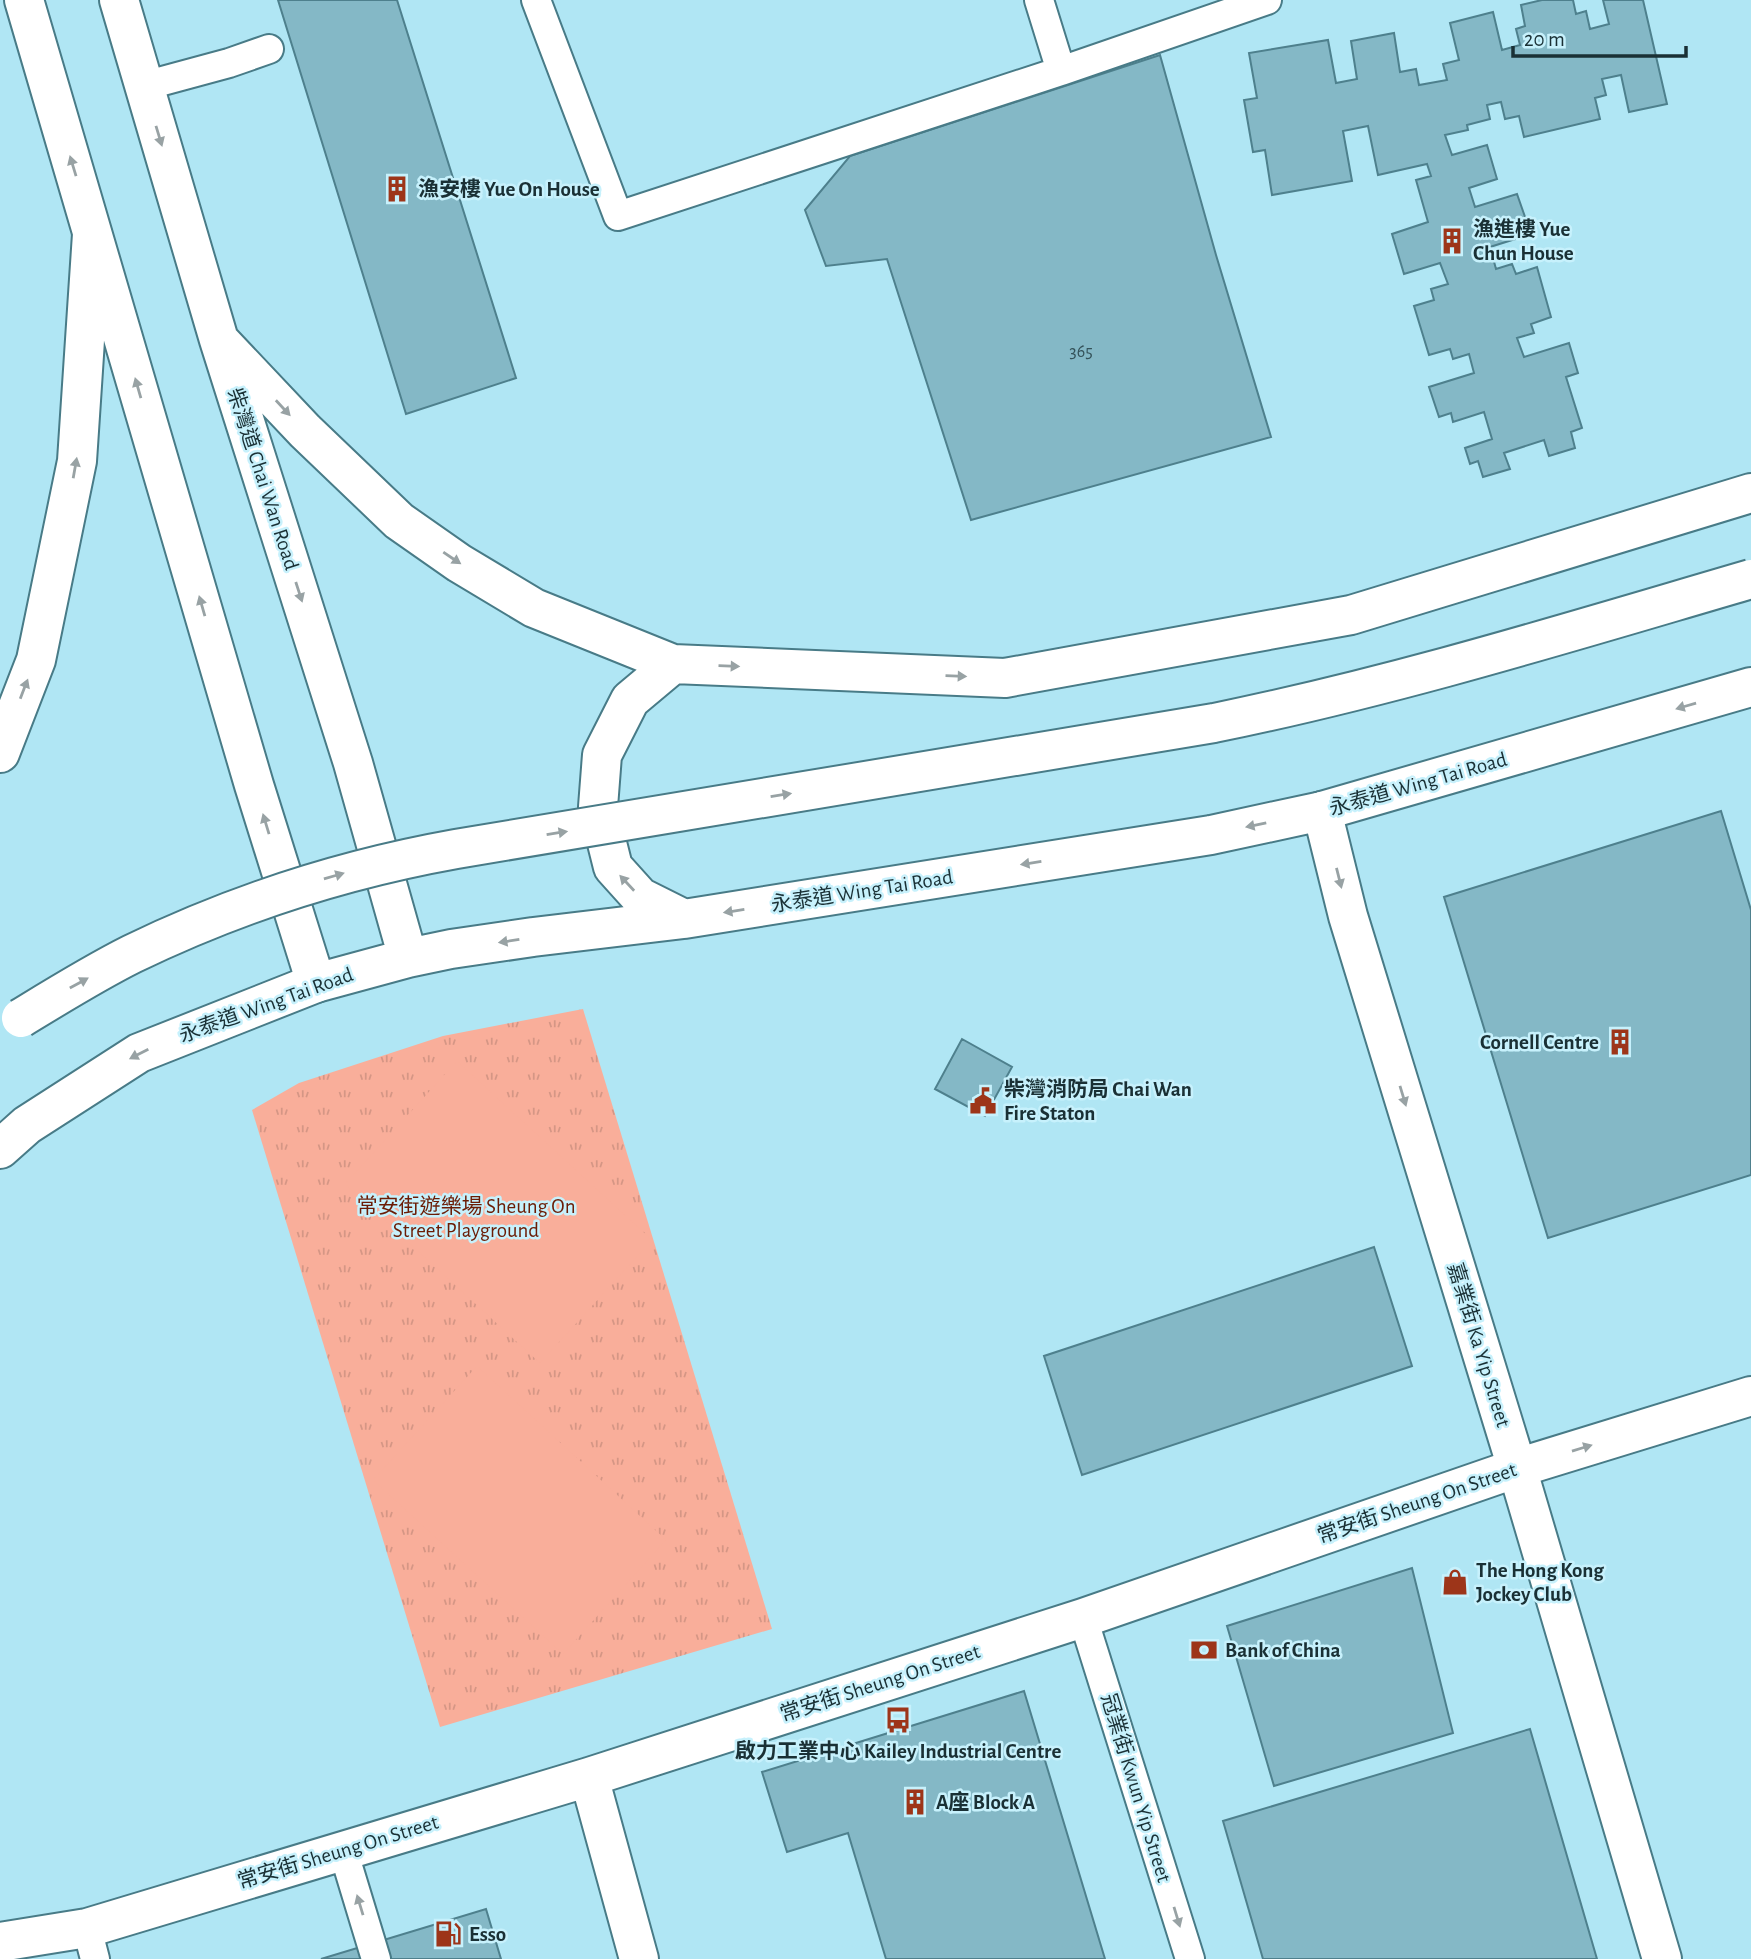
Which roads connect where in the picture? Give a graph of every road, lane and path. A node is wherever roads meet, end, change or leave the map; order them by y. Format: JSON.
{"nodes":[{"id":1,"x":24,"y":0,"type":"edge"},
{"id":2,"x":119,"y":0,"type":"edge"},
{"id":3,"x":536,"y":0,"type":"edge"},
{"id":4,"x":1039,"y":0,"type":"edge"},
{"id":5,"x":1268,"y":0,"type":"edge"},
{"id":6,"x":269,"y":49,"type":"dead end"},
{"id":7,"x":1061,"y":71,"type":"junction"},
{"id":8,"x":144,"y":86,"type":"junction"},
{"id":9,"x":92,"y":231,"type":"junction"},
{"id":10,"x":219,"y":340,"type":"junction"},
{"id":11,"x":1751,"y":494,"type":"edge"},
{"id":12,"x":1751,"y":579,"type":"edge"},
{"id":13,"x":673,"y":664,"type":"junction"},
{"id":14,"x":1751,"y":687,"type":"edge"},
{"id":15,"x":0,"y":753,"type":"edge"},
{"id":16,"x":1322,"y":811,"type":"junction"},
{"id":17,"x":684,"y":919,"type":"junction"},
{"id":18,"x":408,"y":958,"type":"junction"},
{"id":19,"x":316,"y":983,"type":"junction"},
{"id":20,"x":10,"y":1025,"type":"edge"},
{"id":21,"x":0,"y":1149,"type":"edge"},
{"id":22,"x":1751,"y":1396,"type":"edge"},
{"id":23,"x":1517,"y":1468,"type":"junction"},
{"id":24,"x":1083,"y":1618,"type":"junction"},
{"id":25,"x":589,"y":1777,"type":"junction"},
{"id":26,"x":343,"y":1850,"type":"junction"},
{"id":27,"x":0,"y":1942,"type":"edge"},
{"id":28,"x":91,"y":1944,"type":"edge"},
{"id":29,"x":376,"y":1959,"type":"edge"},
{"id":30,"x":639,"y":1959,"type":"edge"},
{"id":31,"x":1190,"y":1959,"type":"edge"},
{"id":32,"x":1662,"y":1959,"type":"edge"}],
"edges":[{"from":9,"to":1,"type":"main road","one_way":true},
{"from":2,"to":8,"type":"main road","name":"柴灣道 Chai Wan Road"},
{"from":3,"to":7,"type":"lane"},
{"from":4,"to":7,"type":"lane"},
{"from":5,"to":7,"type":"lane"},
{"from":6,"to":8,"type":"lane"},
{"from":8,"to":10,"type":"main road","name":"柴灣道 Chai Wan Road","one_way":true},
{"from":15,"to":9,"type":"main road","one_way":true},
{"from":19,"to":9,"type":"main road","one_way":true},
{"from":10,"to":13,"type":"main road","one_way":true},
{"from":10,"to":18,"type":"main road","name":"柴灣道 Chai Wan Road","one_way":true},
{"from":13,"to":11,"type":"main road","one_way":true},
{"from":20,"to":12,"type":"main road","one_way":true,"bridge":true},
{"from":17,"to":13,"type":"main road","one_way":true},
{"from":14,"to":16,"type":"main road","name":"永泰道 Wing Tai Road","one_way":true},
{"from":16,"to":17,"type":"main road","name":"永泰道 Wing Tai Road","one_way":true},
{"from":16,"to":23,"type":"main road","name":"嘉業街 Ka Yip Street","one_way":true},
{"from":17,"to":18,"type":"main road","name":"永泰道 Wing Tai Road","one_way":true},
{"from":18,"to":19,"type":"main road","name":"永泰道 Wing Tai Road"},
{"from":19,"to":21,"type":"main road","name":"永泰道 Wing Tai Road","one_way":true},
{"from":23,"to":22,"type":"main road","name":"常安街 Sheung On Street","one_way":true},
{"from":23,"to":24,"type":"main road","name":"常安街 Sheung On Street"},
{"from":23,"to":32,"type":"main road","name":"嘉業街 Ka Yip Street"},
{"from":24,"to":25,"type":"main road","name":"常安街 Sheung On Street"},
{"from":24,"to":31,"type":"lane","name":"冠業街 Kwun Yip Street","one_way":true},
{"from":25,"to":26,"type":"main road","name":"常安街 Sheung On Street"},
{"from":25,"to":30,"type":"main road"},
{"from":26,"to":28,"type":"main road","name":"常安街 Sheung On Street"},
{"from":29,"to":26,"type":"lane","one_way":true},
{"from":27,"to":28,"type":"main road","name":"常安街 Sheung On Street"}]}
